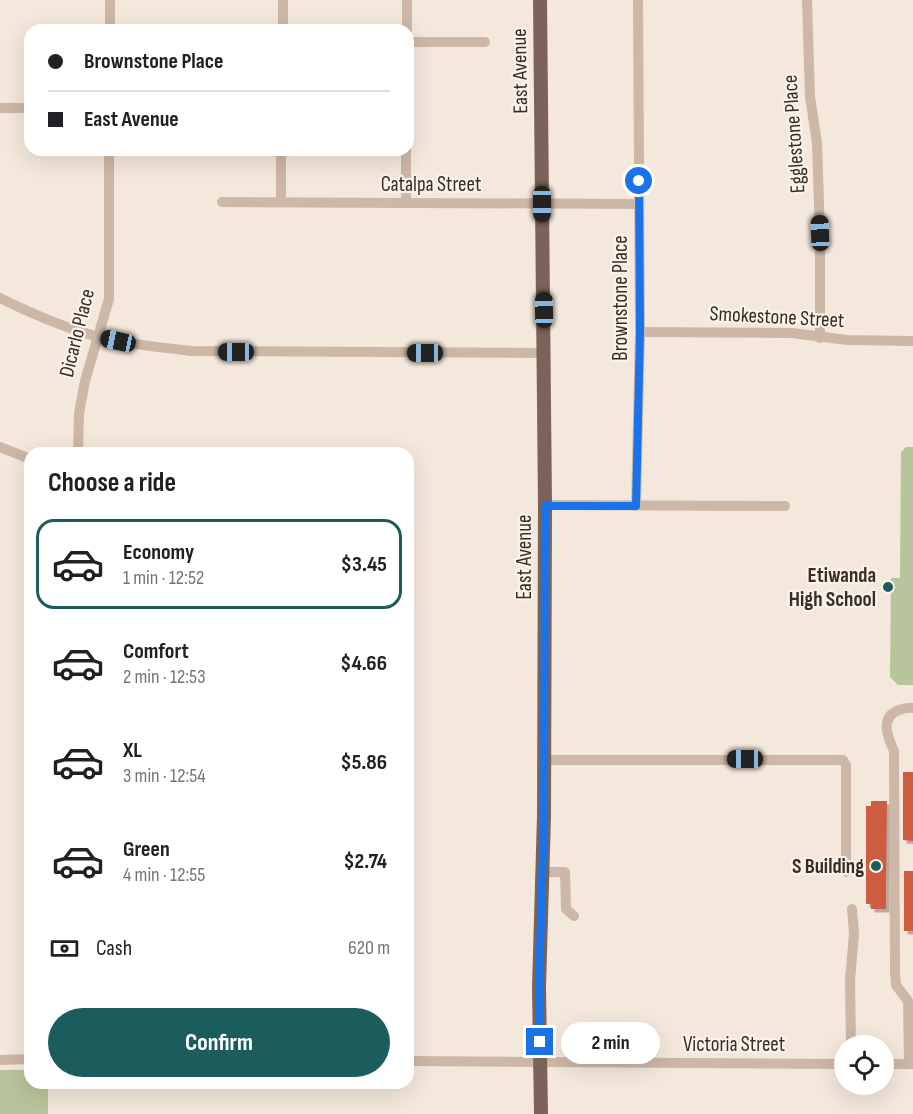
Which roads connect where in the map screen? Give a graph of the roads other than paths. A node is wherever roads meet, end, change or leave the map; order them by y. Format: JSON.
{"nodes":[{"id":1,"x":110,"y":0,"type":"edge"},
{"id":2,"x":283,"y":0,"type":"edge"},
{"id":3,"x":407,"y":0,"type":"edge"},
{"id":4,"x":540,"y":0,"type":"edge"},
{"id":5,"x":638,"y":0,"type":"edge"},
{"id":6,"x":807,"y":0,"type":"edge"},
{"id":7,"x":110,"y":24,"type":"edge"},
{"id":8,"x":283,"y":24,"type":"edge"},
{"id":9,"x":407,"y":24,"type":"edge"},
{"id":10,"x":414,"y":42,"type":"edge"},
{"id":11,"x":485,"y":42,"type":"dead end"},
{"id":12,"x":0,"y":108,"type":"edge"},
{"id":13,"x":24,"y":108,"type":"edge"},
{"id":14,"x":109,"y":156,"type":"edge"},
{"id":15,"x":281,"y":156,"type":"edge"},
{"id":16,"x":406,"y":156,"type":"edge"},
{"id":17,"x":222,"y":202,"type":"dead end"},
{"id":18,"x":281,"y":202,"type":"junction"},
{"id":19,"x":406,"y":203,"type":"junction"},
{"id":20,"x":542,"y":204,"type":"junction"},
{"id":21,"x":639,"y":204,"type":"junction"},
{"id":22,"x":0,"y":298,"type":"edge"},
{"id":23,"x":640,"y":332,"type":"junction"},
{"id":24,"x":98,"y":337,"type":"junction"},
{"id":25,"x":820,"y":338,"type":"junction"},
{"id":26,"x":913,"y":342,"type":"edge"},
{"id":27,"x":544,"y":353,"type":"junction"},
{"id":28,"x":0,"y":447,"type":"edge"},
{"id":29,"x":78,"y":447,"type":"edge"},
{"id":30,"x":24,"y":457,"type":"edge"},
{"id":31,"x":545,"y":506,"type":"junction"},
{"id":32,"x":636,"y":506,"type":"junction"},
{"id":33,"x":785,"y":506,"type":"dead end"},
{"id":34,"x":913,"y":708,"type":"edge"},
{"id":35,"x":544,"y":760,"type":"junction"},
{"id":36,"x":543,"y":872,"type":"junction"},
{"id":37,"x":846,"y":872,"type":"dead end"},
{"id":38,"x":852,"y":909,"type":"dead end"},
{"id":39,"x":574,"y":916,"type":"dead end"},
{"id":40,"x":850,"y":1035,"type":"edge"},
{"id":41,"x":24,"y":1059,"type":"edge"},
{"id":42,"x":0,"y":1060,"type":"edge"},
{"id":43,"x":414,"y":1061,"type":"edge"},
{"id":44,"x":540,"y":1062,"type":"junction"},
{"id":45,"x":834,"y":1064,"type":"edge"},
{"id":46,"x":894,"y":1064,"type":"edge"},
{"id":47,"x":911,"y":1064,"type":"edge"},
{"id":48,"x":541,"y":1114,"type":"edge"}],
"edges":[{"from":1,"to":7,"type":"street"},
{"from":2,"to":8,"type":"street"},
{"from":3,"to":9,"type":"street"},
{"from":4,"to":20,"type":"main road","name":"East Avenue"},
{"from":5,"to":21,"type":"street","name":"Brownstone Place"},
{"from":6,"to":25,"type":"street","name":"Egglestone Place"},
{"from":10,"to":11,"type":"street"},
{"from":12,"to":13,"type":"street"},
{"from":14,"to":24,"type":"street","name":"Dicarlo Place"},
{"from":15,"to":18,"type":"street"},
{"from":16,"to":19,"type":"street"},
{"from":17,"to":18,"type":"street","name":"Catalpa Street"},
{"from":18,"to":19,"type":"street","name":"Catalpa Street"},
{"from":19,"to":20,"type":"street","name":"Catalpa Street"},
{"from":20,"to":21,"type":"street","name":"Catalpa Street"},
{"from":20,"to":27,"type":"main road","name":"East Avenue"},
{"from":21,"to":23,"type":"street","name":"Brownstone Place"},
{"from":22,"to":24,"type":"street"},
{"from":23,"to":25,"type":"street","name":"Smokestone Street"},
{"from":23,"to":32,"type":"street","name":"Brownstone Place"},
{"from":24,"to":27,"type":"street"},
{"from":24,"to":29,"type":"street","name":"Dicarlo Place"},
{"from":25,"to":26,"type":"street","name":"Smokestone Street"},
{"from":27,"to":31,"type":"main road","name":"East Avenue"},
{"from":28,"to":30,"type":"street"},
{"from":31,"to":32,"type":"street"},
{"from":31,"to":35,"type":"main road","name":"East Avenue"},
{"from":32,"to":33,"type":"street"},
{"from":34,"to":47,"type":"street"},
{"from":35,"to":36,"type":"main road","name":"East Avenue"},
{"from":35,"to":37,"type":"street"},
{"from":36,"to":39,"type":"street"},
{"from":36,"to":44,"type":"main road","name":"East Avenue"},
{"from":38,"to":40,"type":"street"},
{"from":41,"to":42,"type":"street"},
{"from":43,"to":44,"type":"street","name":"Victoria Street"},
{"from":44,"to":45,"type":"street","name":"Victoria Street"},
{"from":44,"to":48,"type":"main road","name":"East Avenue"},
{"from":46,"to":47,"type":"street"}]}
